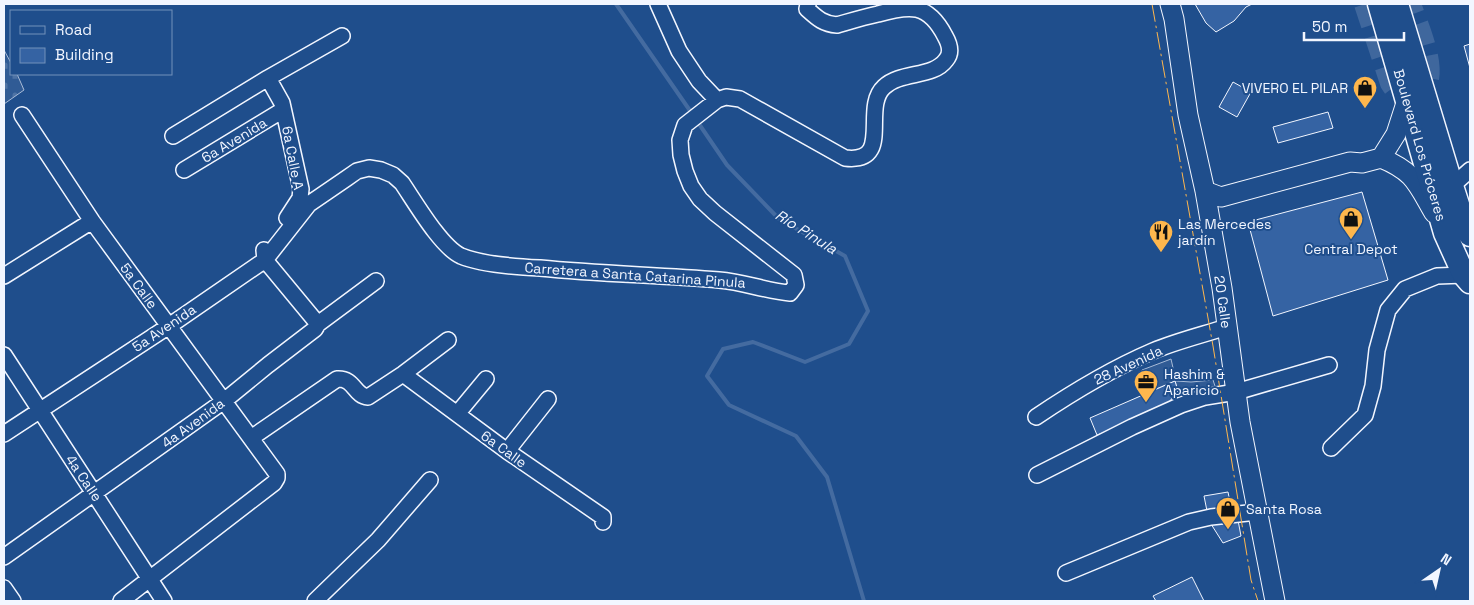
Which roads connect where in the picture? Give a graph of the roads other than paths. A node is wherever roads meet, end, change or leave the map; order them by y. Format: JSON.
{"nodes":[{"id":1,"x":658,"y":4,"type":"edge"},
{"id":2,"x":808,"y":4,"type":"edge"},
{"id":3,"x":1170,"y":4,"type":"edge"},
{"id":4,"x":1379,"y":4,"type":"edge"},
{"id":5,"x":1397,"y":4,"type":"edge"},
{"id":6,"x":342,"y":36,"type":"dead end"},
{"id":7,"x":268,"y":78,"type":"junction"},
{"id":8,"x":1407,"y":100,"type":"junction"},
{"id":9,"x":711,"y":104,"type":"junction"},
{"id":10,"x":283,"y":110,"type":"junction"},
{"id":11,"x":22,"y":116,"type":"dead end"},
{"id":12,"x":174,"y":136,"type":"dead end"},
{"id":13,"x":1381,"y":158,"type":"junction"},
{"id":14,"x":1362,"y":163,"type":"junction"},
{"id":15,"x":184,"y":170,"type":"dead end"},
{"id":16,"x":1470,"y":170,"type":"edge"},
{"id":17,"x":1452,"y":186,"type":"junction"},
{"id":18,"x":1205,"y":191,"type":"junction"},
{"id":19,"x":309,"y":204,"type":"joint"},
{"id":20,"x":1209,"y":217,"type":"junction"},
{"id":21,"x":92,"y":221,"type":"junction"},
{"id":22,"x":1445,"y":233,"type":"junction"},
{"id":23,"x":1470,"y":235,"type":"edge"},
{"id":24,"x":265,"y":260,"type":"junction"},
{"id":25,"x":4,"y":276,"type":"edge"},
{"id":26,"x":1467,"y":278,"type":"edge"},
{"id":27,"x":376,"y":281,"type":"dead end"},
{"id":28,"x":318,"y":324,"type":"junction"},
{"id":29,"x":169,"y":326,"type":"junction"},
{"id":30,"x":1226,"y":326,"type":"junction"},
{"id":31,"x":448,"y":340,"type":"dead end"},
{"id":32,"x":4,"y":356,"type":"edge"},
{"id":33,"x":1329,"y":365,"type":"dead end"},
{"id":34,"x":403,"y":374,"type":"junction"},
{"id":35,"x":486,"y":378,"type":"dead end"},
{"id":36,"x":1236,"y":392,"type":"junction"},
{"id":37,"x":548,"y":399,"type":"dead end"},
{"id":38,"x":224,"y":401,"type":"junction"},
{"id":39,"x":40,"y":410,"type":"junction"},
{"id":40,"x":457,"y":414,"type":"junction"},
{"id":41,"x":1036,"y":417,"type":"dead end"},
{"id":42,"x":4,"y":434,"type":"edge"},
{"id":43,"x":251,"y":438,"type":"junction"},
{"id":44,"x":1331,"y":448,"type":"dead end"},
{"id":45,"x":507,"y":451,"type":"junction"},
{"id":46,"x":1037,"y":475,"type":"dead end"},
{"id":47,"x":430,"y":480,"type":"dead end"},
{"id":48,"x":94,"y":492,"type":"junction"},
{"id":49,"x":1257,"y":512,"type":"junction"},
{"id":50,"x":603,"y":522,"type":"dead end"},
{"id":51,"x":4,"y":557,"type":"edge"},
{"id":52,"x":1066,"y":574,"type":"dead end"},
{"id":53,"x":150,"y":578,"type":"junction"},
{"id":54,"x":4,"y":588,"type":"edge"},
{"id":55,"x":13,"y":601,"type":"edge"},
{"id":56,"x":121,"y":601,"type":"edge"},
{"id":57,"x":164,"y":601,"type":"edge"},
{"id":58,"x":315,"y":601,"type":"edge"},
{"id":59,"x":1275,"y":601,"type":"edge"}],
"edges":[{"from":1,"to":9,"type":"street"},
{"from":2,"to":9,"type":"street"},
{"from":3,"to":18,"type":"main road","name":"20 Calle"},
{"from":4,"to":8,"type":"highway","name":"Boulevard Los Próceres"},
{"from":5,"to":17,"type":"highway","name":"Boulevard Los Próceres"},
{"from":6,"to":7,"type":"street"},
{"from":7,"to":10,"type":"street","name":"6a Calle A"},
{"from":7,"to":12,"type":"street"},
{"from":8,"to":13,"type":"main road"},
{"from":8,"to":22,"type":"highway","name":"Boulevard Los Próceres"},
{"from":9,"to":19,"type":"street","name":"Carretera a Santa Catarina Pinula"},
{"from":10,"to":15,"type":"street","name":"6a Avenida"},
{"from":10,"to":24,"type":"street","name":"6a Calle A"},
{"from":11,"to":21,"type":"street","name":"5a Calle"},
{"from":13,"to":14,"type":"main road"},
{"from":13,"to":22,"type":"main road"},
{"from":14,"to":18,"type":"main road"},
{"from":14,"to":20,"type":"main road"},
{"from":16,"to":17,"type":"street"},
{"from":17,"to":23,"type":"highway","name":"Boulevard Los Próceres"},
{"from":18,"to":20,"type":"main road","name":"20 Calle"},
{"from":19,"to":24,"type":"street","name":"5a Avenida"},
{"from":20,"to":30,"type":"main road","name":"20 Calle"},
{"from":21,"to":25,"type":"street"},
{"from":21,"to":29,"type":"street","name":"5a Calle"},
{"from":22,"to":26,"type":"highway","name":"Boulevard Los Próceres"},
{"from":24,"to":28,"type":"street"},
{"from":24,"to":29,"type":"street","name":"5a Avenida"},
{"from":26,"to":44,"type":"street"},
{"from":27,"to":28,"type":"street","name":"4a Avenida"},
{"from":28,"to":38,"type":"street","name":"4a Avenida"},
{"from":29,"to":38,"type":"street","name":"5a Calle"},
{"from":29,"to":39,"type":"street","name":"5a Avenida"},
{"from":30,"to":36,"type":"main road","name":"20 Calle"},
{"from":30,"to":41,"type":"street","name":"28 Avenida"},
{"from":31,"to":34,"type":"street"},
{"from":32,"to":39,"type":"street","name":"4a Calle"},
{"from":33,"to":36,"type":"street"},
{"from":34,"to":40,"type":"street","name":"6a Calle"},
{"from":34,"to":43,"type":"street"},
{"from":35,"to":40,"type":"street"},
{"from":36,"to":46,"type":"street"},
{"from":36,"to":49,"type":"main road","name":"20 Calle"},
{"from":37,"to":45,"type":"street"},
{"from":38,"to":43,"type":"street","name":"5a Calle"},
{"from":38,"to":48,"type":"street","name":"4a Avenida"},
{"from":39,"to":42,"type":"street","name":"5a Avenida"},
{"from":39,"to":48,"type":"street","name":"4a Calle"},
{"from":40,"to":45,"type":"street","name":"6a Calle"},
{"from":43,"to":53,"type":"street","name":"5a Calle"},
{"from":45,"to":50,"type":"street","name":"6a Calle"},
{"from":47,"to":58,"type":"street"},
{"from":48,"to":51,"type":"street","name":"4a Avenida"},
{"from":48,"to":53,"type":"street","name":"4a Calle"},
{"from":49,"to":52,"type":"street"},
{"from":49,"to":59,"type":"main road","name":"20 Calle"},
{"from":53,"to":56,"type":"street"},
{"from":53,"to":57,"type":"street","name":"4a Calle"},
{"from":54,"to":55,"type":"street"}]}
